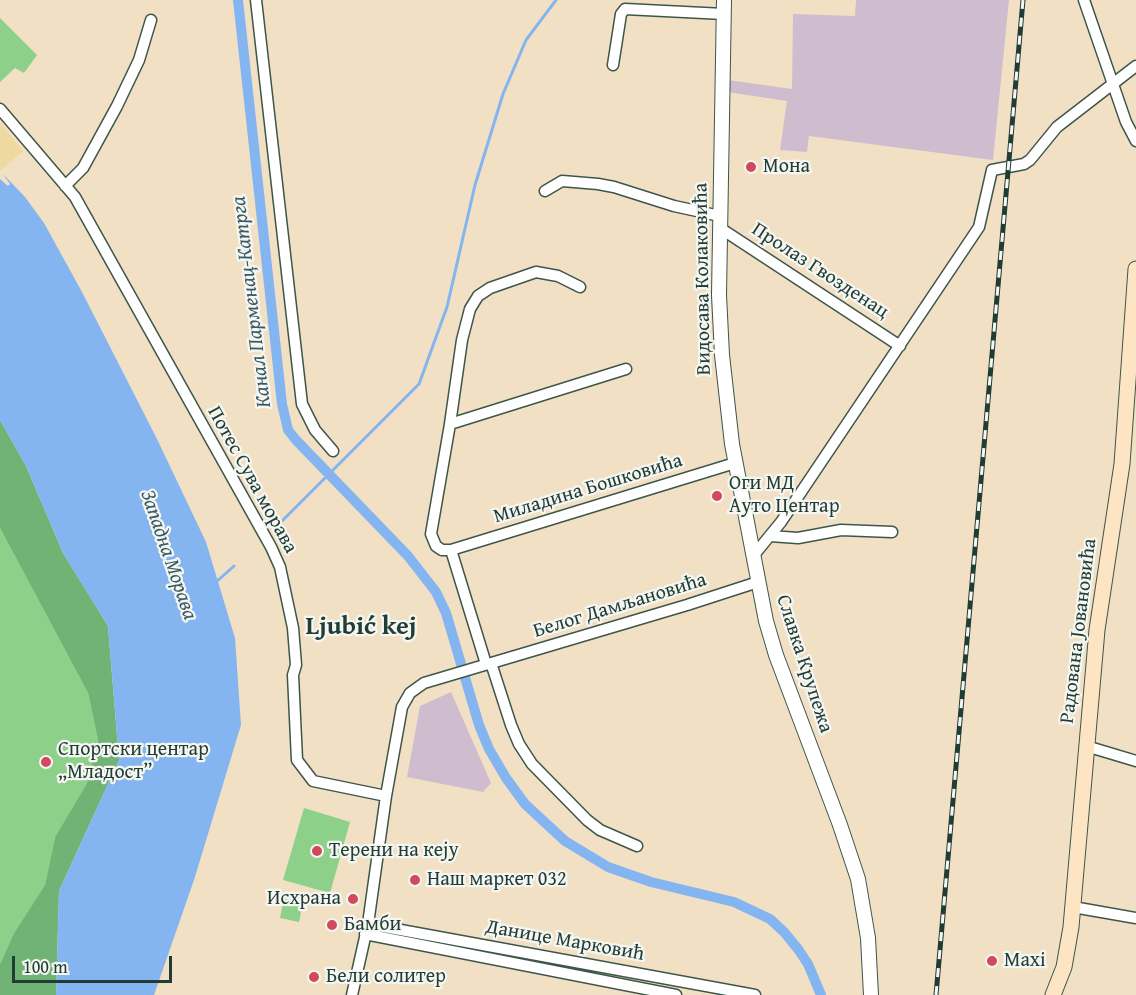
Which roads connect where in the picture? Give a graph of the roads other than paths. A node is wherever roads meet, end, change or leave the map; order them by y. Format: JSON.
{"nodes":[{"id":1,"x":256,"y":0,"type":"edge"},
{"id":2,"x":1084,"y":0,"type":"edge"},
{"id":3,"x":724,"y":7,"type":"edge"},
{"id":4,"x":151,"y":20,"type":"dead end"},
{"id":5,"x":613,"y":65,"type":"dead end"},
{"id":6,"x":1136,"y":66,"type":"edge"},
{"id":7,"x":1114,"y":84,"type":"junction"},
{"id":8,"x":0,"y":109,"type":"edge"},
{"id":9,"x":1136,"y":141,"type":"edge"},
{"id":10,"x":65,"y":186,"type":"junction"},
{"id":11,"x":545,"y":191,"type":"dead end"},
{"id":12,"x":720,"y":222,"type":"junction"},
{"id":13,"x":1136,"y":269,"type":"edge"},
{"id":14,"x":580,"y":286,"type":"dead end"},
{"id":15,"x":900,"y":346,"type":"junction"},
{"id":16,"x":626,"y":369,"type":"dead end"},
{"id":17,"x":450,"y":428,"type":"junction"},
{"id":18,"x":333,"y":451,"type":"dead end"},
{"id":19,"x":735,"y":463,"type":"junction"},
{"id":20,"x":892,"y":532,"type":"dead end"},
{"id":21,"x":770,"y":536,"type":"junction"},
{"id":22,"x":451,"y":550,"type":"junction"},
{"id":23,"x":754,"y":555,"type":"junction"},
{"id":24,"x":758,"y":582,"type":"junction"},
{"id":25,"x":489,"y":664,"type":"junction"},
{"id":26,"x":1086,"y":746,"type":"junction"},
{"id":27,"x":1136,"y":760,"type":"edge"},
{"id":28,"x":386,"y":796,"type":"junction"},
{"id":29,"x":637,"y":846,"type":"dead end"},
{"id":30,"x":1073,"y":907,"type":"junction"},
{"id":31,"x":1136,"y":918,"type":"edge"},
{"id":32,"x":367,"y":929,"type":"junction"},
{"id":33,"x":708,"y":990,"type":"edge"},
{"id":34,"x":352,"y":995,"type":"edge"},
{"id":35,"x":676,"y":995,"type":"edge"},
{"id":36,"x":756,"y":995,"type":"edge"},
{"id":37,"x":871,"y":995,"type":"edge"},
{"id":38,"x":1053,"y":995,"type":"edge"}],
"edges":[{"from":1,"to":18,"type":"street"},
{"from":2,"to":7,"type":"street"},
{"from":3,"to":5,"type":"street"},
{"from":3,"to":12,"type":"street","name":"Видосава Колаковића"},
{"from":4,"to":10,"type":"street"},
{"from":6,"to":7,"type":"street"},
{"from":7,"to":9,"type":"street"},
{"from":7,"to":15,"type":"street"},
{"from":8,"to":10,"type":"street","name":"Потес Сува морава"},
{"from":10,"to":28,"type":"street","name":"Потес Сува морава"},
{"from":11,"to":12,"type":"street"},
{"from":12,"to":15,"type":"street","name":"Пролаз Гвозденац"},
{"from":12,"to":19,"type":"street","name":"Видосава Колаковића"},
{"from":13,"to":26,"type":"main road","name":"Радована Јовановића"},
{"from":14,"to":17,"type":"street"},
{"from":15,"to":21,"type":"street"},
{"from":16,"to":17,"type":"street"},
{"from":17,"to":22,"type":"street"},
{"from":19,"to":22,"type":"street","name":"Миладина Бошковића"},
{"from":19,"to":23,"type":"street","name":"Видосава Колаковића"},
{"from":20,"to":21,"type":"street"},
{"from":21,"to":23,"type":"street"},
{"from":22,"to":25,"type":"street"},
{"from":23,"to":24,"type":"street","name":"Славка Крупежа"},
{"from":24,"to":25,"type":"street","name":"Белог Дамљановића"},
{"from":24,"to":37,"type":"street","name":"Славка Крупежа"},
{"from":25,"to":28,"type":"street","name":"Белог Дамљановића"},
{"from":25,"to":29,"type":"street"},
{"from":26,"to":27,"type":"street"},
{"from":26,"to":30,"type":"main road","name":"Радована Јовановића"},
{"from":28,"to":32,"type":"street"},
{"from":30,"to":31,"type":"street"},
{"from":30,"to":38,"type":"main road","name":"Радована Јовановића"},
{"from":32,"to":33,"type":"street","name":"Данице Марковић"},
{"from":32,"to":34,"type":"street"},
{"from":32,"to":35,"type":"street","name":"Данице Марковић"},
{"from":33,"to":36,"type":"street","name":"Данице Марковић"}]}
